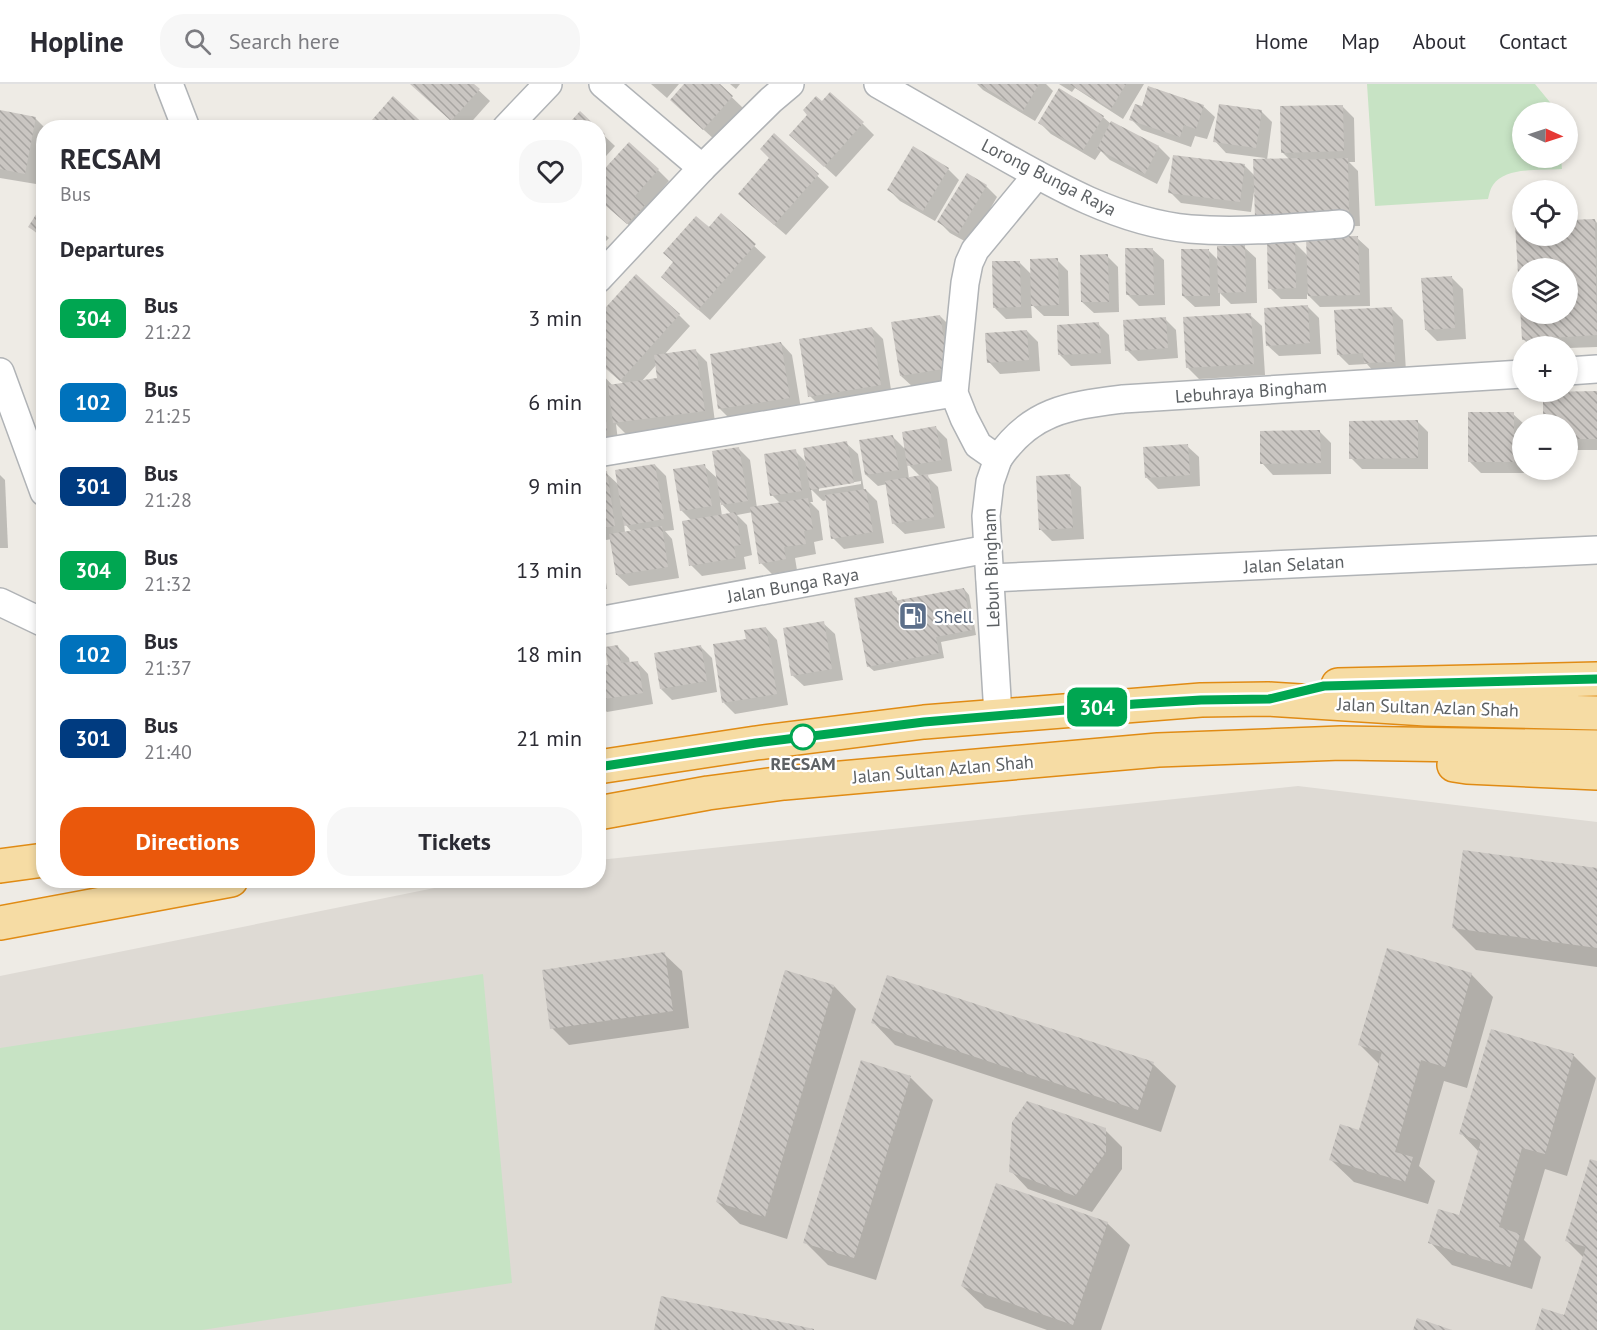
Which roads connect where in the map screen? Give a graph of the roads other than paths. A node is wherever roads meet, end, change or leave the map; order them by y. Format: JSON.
{"nodes":[{"id":1,"x":169,"y":84,"type":"edge"},
{"id":2,"x":548,"y":84,"type":"edge"},
{"id":3,"x":603,"y":84,"type":"edge"},
{"id":4,"x":790,"y":84,"type":"edge"},
{"id":5,"x":878,"y":84,"type":"edge"},
{"id":6,"x":183,"y":120,"type":"edge"},
{"id":7,"x":514,"y":120,"type":"edge"},
{"id":8,"x":702,"y":168,"type":"junction"},
{"id":9,"x":1037,"y":175,"type":"junction"},
{"id":10,"x":1340,"y":224,"type":"dead end"},
{"id":11,"x":606,"y":270,"type":"edge"},
{"id":12,"x":1597,"y":369,"type":"edge"},
{"id":13,"x":1578,"y":370,"type":"edge"},
{"id":14,"x":0,"y":372,"type":"edge"},
{"id":15,"x":1512,"y":375,"type":"edge"},
{"id":16,"x":954,"y":393,"type":"junction"},
{"id":17,"x":606,"y":452,"type":"edge"},
{"id":18,"x":998,"y":459,"type":"junction"},
{"id":19,"x":36,"y":470,"type":"edge"},
{"id":20,"x":988,"y":549,"type":"junction"},
{"id":21,"x":1597,"y":550,"type":"edge"},
{"id":22,"x":990,"y":578,"type":"junction"},
{"id":23,"x":0,"y":602,"type":"edge"},
{"id":24,"x":36,"y":619,"type":"edge"},
{"id":25,"x":606,"y":620,"type":"edge"},
{"id":26,"x":1597,"y":680,"type":"edge"},
{"id":27,"x":1269,"y":699,"type":"junction"},
{"id":28,"x":1597,"y":713,"type":"edge"},
{"id":29,"x":998,"y":716,"type":"junction"},
{"id":30,"x":1341,"y":743,"type":"junction"},
{"id":31,"x":1597,"y":747,"type":"edge"},
{"id":32,"x":606,"y":766,"type":"edge"},
{"id":33,"x":1597,"y":772,"type":"edge"},
{"id":34,"x":606,"y":812,"type":"edge"},
{"id":35,"x":36,"y":861,"type":"edge"},
{"id":36,"x":0,"y":866,"type":"edge"},
{"id":37,"x":188,"y":888,"type":"edge"},
{"id":38,"x":0,"y":923,"type":"edge"}],
"edges":[{"from":1,"to":6,"type":"street"},
{"from":2,"to":7,"type":"street"},
{"from":3,"to":8,"type":"street"},
{"from":4,"to":8,"type":"street"},
{"from":5,"to":9,"type":"street","name":"Lorong Bunga Raya"},
{"from":8,"to":11,"type":"street"},
{"from":9,"to":10,"type":"street","name":"Lorong Bunga Raya"},
{"from":9,"to":16,"type":"street"},
{"from":12,"to":13,"type":"street"},
{"from":14,"to":19,"type":"street"},
{"from":15,"to":18,"type":"street","name":"Lebuhraya Bingham"},
{"from":16,"to":17,"type":"street"},
{"from":16,"to":18,"type":"street"},
{"from":18,"to":20,"type":"street","name":"Lebuh Bingham"},
{"from":20,"to":22,"type":"street","name":"Lebuh Bingham"},
{"from":20,"to":25,"type":"street","name":"Jalan Bunga Raya"},
{"from":21,"to":22,"type":"street","name":"Jalan Selatan"},
{"from":22,"to":29,"type":"street","name":"Lebuh Bingham"},
{"from":23,"to":24,"type":"street"},
{"from":26,"to":27,"type":"highway"},
{"from":27,"to":28,"type":"highway","name":"Jalan Sultan Azlan Shah"},
{"from":27,"to":29,"type":"highway","name":"Jalan Sultan Azlan Shah"},
{"from":29,"to":32,"type":"highway","name":"Jalan Sultan Azlan Shah"},
{"from":30,"to":31,"type":"highway","name":"Jalan Sultan Azlan Shah"},
{"from":30,"to":33,"type":"highway"},
{"from":30,"to":34,"type":"highway","name":"Jalan Sultan Azlan Shah"},
{"from":35,"to":36,"type":"highway"},
{"from":37,"to":38,"type":"highway"}]}
